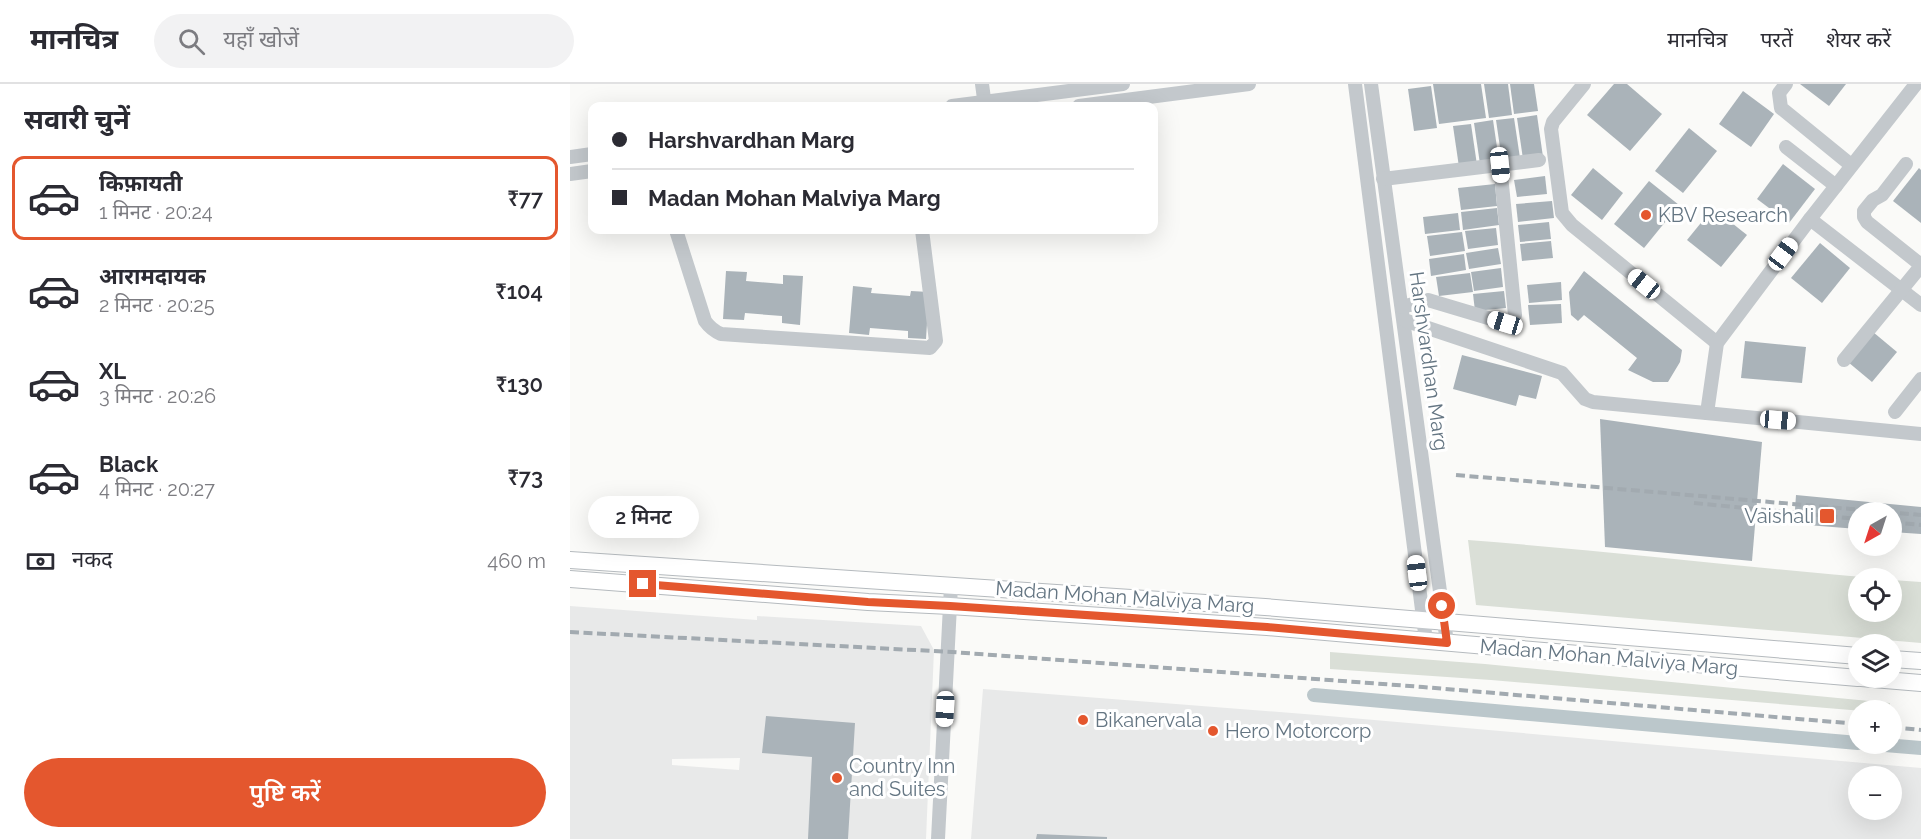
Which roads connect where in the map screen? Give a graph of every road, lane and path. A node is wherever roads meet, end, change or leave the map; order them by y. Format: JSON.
{"nodes":[{"id":1,"x":982,"y":84,"type":"edge"},
{"id":2,"x":1123,"y":84,"type":"edge"},
{"id":3,"x":1249,"y":84,"type":"edge"},
{"id":4,"x":1355,"y":84,"type":"edge"},
{"id":5,"x":1371,"y":84,"type":"edge"},
{"id":6,"x":1584,"y":84,"type":"edge"},
{"id":7,"x":1786,"y":84,"type":"edge"},
{"id":8,"x":1916,"y":84,"type":"edge"},
{"id":9,"x":985,"y":102,"type":"edge"},
{"id":10,"x":999,"y":102,"type":"edge"},
{"id":11,"x":1110,"y":102,"type":"edge"},
{"id":12,"x":1786,"y":147,"type":"dead end"},
{"id":13,"x":588,"y":155,"type":"edge"},
{"id":14,"x":570,"y":157,"type":"edge"},
{"id":15,"x":1539,"y":160,"type":"dead end"},
{"id":16,"x":1906,"y":164,"type":"dead end"},
{"id":17,"x":1500,"y":165,"type":"junction"},
{"id":18,"x":1851,"y":165,"type":"junction"},
{"id":19,"x":588,"y":172,"type":"edge"},
{"id":20,"x":570,"y":174,"type":"edge"},
{"id":21,"x":1383,"y":179,"type":"junction"},
{"id":22,"x":1836,"y":186,"type":"junction"},
{"id":23,"x":1810,"y":219,"type":"junction"},
{"id":24,"x":677,"y":234,"type":"edge"},
{"id":25,"x":923,"y":234,"type":"edge"},
{"id":26,"x":1921,"y":266,"type":"edge"},
{"id":27,"x":1902,"y":289,"type":"junction"},
{"id":28,"x":1921,"y":304,"type":"edge"},
{"id":29,"x":1403,"y":314,"type":"junction"},
{"id":30,"x":1717,"y":343,"type":"junction"},
{"id":31,"x":1844,"y":360,"type":"dead end"},
{"id":32,"x":1921,"y":379,"type":"edge"},
{"id":33,"x":1895,"y":412,"type":"dead end"},
{"id":34,"x":1707,"y":413,"type":"junction"},
{"id":35,"x":1921,"y":434,"type":"edge"},
{"id":36,"x":570,"y":561,"type":"edge"},
{"id":37,"x":570,"y":579,"type":"edge"},
{"id":38,"x":951,"y":586,"type":"junction"},
{"id":39,"x":950,"y":606,"type":"junction"},
{"id":40,"x":1423,"y":620,"type":"junction"},
{"id":41,"x":1444,"y":622,"type":"junction"},
{"id":42,"x":1426,"y":641,"type":"junction"},
{"id":43,"x":1447,"y":643,"type":"junction"},
{"id":44,"x":1848,"y":655,"type":"edge"},
{"id":45,"x":1902,"y":660,"type":"edge"},
{"id":46,"x":1921,"y":662,"type":"edge"},
{"id":47,"x":1848,"y":677,"type":"edge"},
{"id":48,"x":1902,"y":681,"type":"edge"},
{"id":49,"x":1921,"y":683,"type":"edge"},
{"id":50,"x":938,"y":839,"type":"edge"}],
"edges":[{"from":1,"to":9,"type":"street"},
{"from":2,"to":10,"type":"street"},
{"from":3,"to":11,"type":"street"},
{"from":4,"to":40,"type":"street","name":"Harshvardhan Marg"},
{"from":5,"to":21,"type":"street","name":"Harshvardhan Marg"},
{"from":6,"to":30,"type":"street"},
{"from":7,"to":18,"type":"street"},
{"from":8,"to":18,"type":"street"},
{"from":12,"to":22,"type":"street"},
{"from":13,"to":14,"type":"street"},
{"from":15,"to":17,"type":"street"},
{"from":16,"to":26,"type":"street"},
{"from":17,"to":21,"type":"street"},
{"from":17,"to":29,"type":"street"},
{"from":18,"to":22,"type":"street"},
{"from":19,"to":20,"type":"street"},
{"from":21,"to":29,"type":"street","name":"Harshvardhan Marg"},
{"from":22,"to":23,"type":"street"},
{"from":23,"to":27,"type":"street"},
{"from":23,"to":30,"type":"street"},
{"from":24,"to":25,"type":"street"},
{"from":26,"to":27,"type":"street"},
{"from":27,"to":28,"type":"street"},
{"from":27,"to":31,"type":"street"},
{"from":29,"to":34,"type":"street"},
{"from":29,"to":41,"type":"street","name":"Harshvardhan Marg"},
{"from":30,"to":34,"type":"street"},
{"from":32,"to":33,"type":"street"},
{"from":34,"to":35,"type":"street"},
{"from":36,"to":38,"type":"main road","name":"Madan Mohan Malviya Marg"},
{"from":37,"to":39,"type":"main road","name":"Madan Mohan Malviya Marg"},
{"from":38,"to":39,"type":"street"},
{"from":38,"to":40,"type":"main road","name":"Madan Mohan Malviya Marg"},
{"from":39,"to":42,"type":"main road","name":"Madan Mohan Malviya Marg"},
{"from":39,"to":50,"type":"street"},
{"from":40,"to":41,"type":"main road","name":"Madan Mohan Malviya Marg"},
{"from":40,"to":42,"type":"street","name":"Harshvardhan Marg"},
{"from":41,"to":43,"type":"street","name":"Harshvardhan Marg"},
{"from":41,"to":44,"type":"main road","name":"Madan Mohan Malviya Marg"},
{"from":42,"to":43,"type":"main road","name":"Madan Mohan Malviya Marg"},
{"from":43,"to":47,"type":"main road","name":"Madan Mohan Malviya Marg"},
{"from":45,"to":46,"type":"main road"},
{"from":48,"to":49,"type":"main road","name":"Madan Mohan Malviya Marg"}]}
